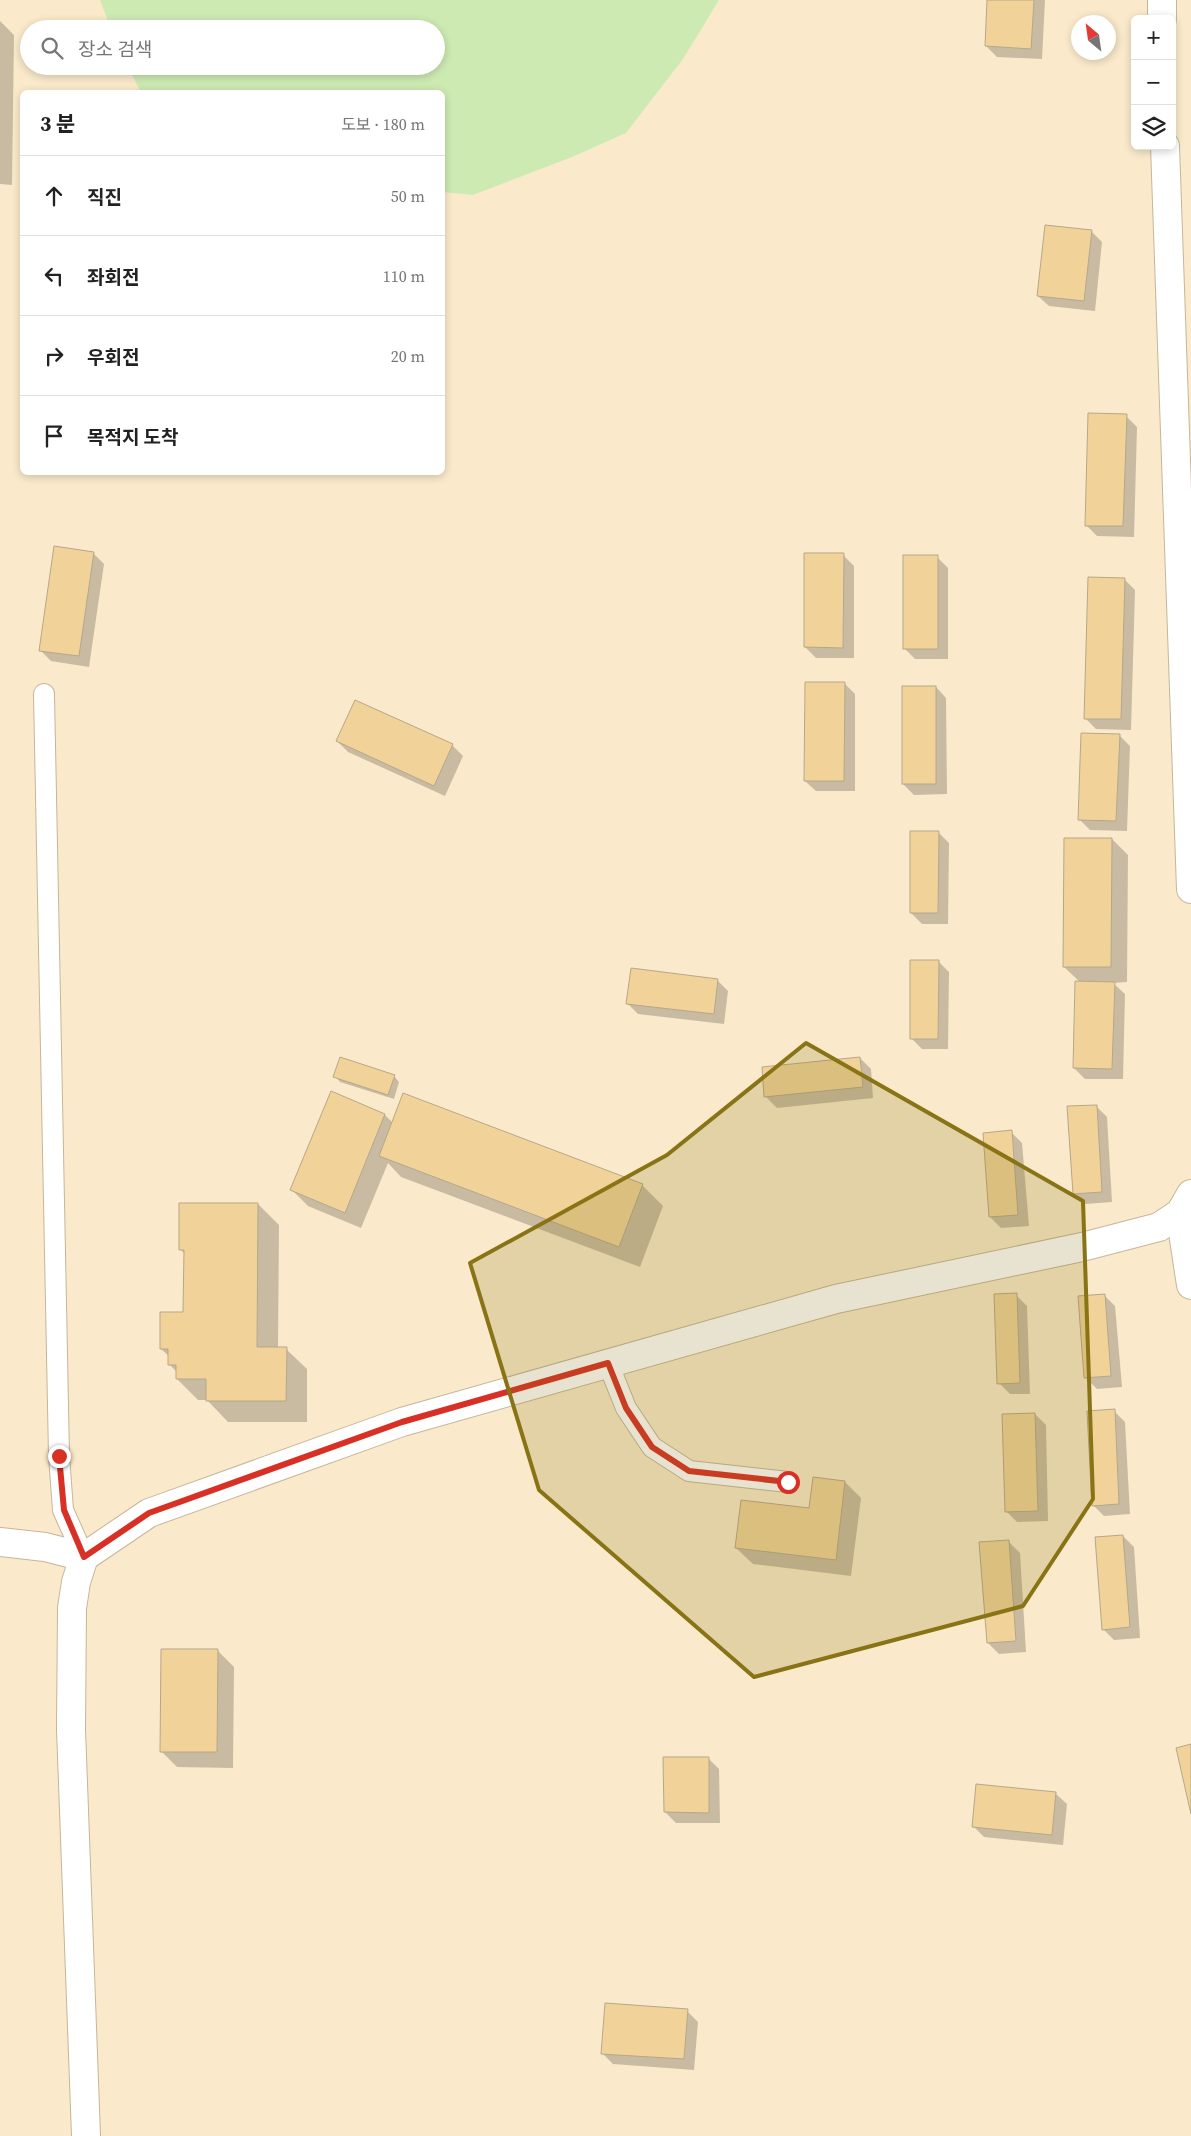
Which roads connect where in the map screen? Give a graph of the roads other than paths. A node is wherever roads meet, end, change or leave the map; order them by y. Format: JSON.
{"nodes":[{"id":1,"x":1162,"y":0,"type":"edge"},
{"id":2,"x":1162,"y":15,"type":"edge"},
{"id":3,"x":1165,"y":150,"type":"edge"},
{"id":4,"x":44,"y":694,"type":"dead end"},
{"id":5,"x":1191,"y":889,"type":"edge"},
{"id":6,"x":1187,"y":1207,"type":"edge"},
{"id":7,"x":1191,"y":1285,"type":"edge"},
{"id":8,"x":608,"y":1363,"type":"junction"},
{"id":9,"x":788,"y":1482,"type":"dead end"},
{"id":10,"x":0,"y":1542,"type":"edge"},
{"id":11,"x":84,"y":1557,"type":"junction"},
{"id":12,"x":86,"y":2136,"type":"edge"}],
"edges":[{"from":1,"to":2,"type":"street"},
{"from":3,"to":5,"type":"street"},
{"from":4,"to":11,"type":"lane"},
{"from":6,"to":7,"type":"street"},
{"from":6,"to":8,"type":"street"},
{"from":8,"to":9,"type":"lane"},
{"from":8,"to":11,"type":"street"},
{"from":10,"to":11,"type":"street"},
{"from":11,"to":12,"type":"street"}]}
